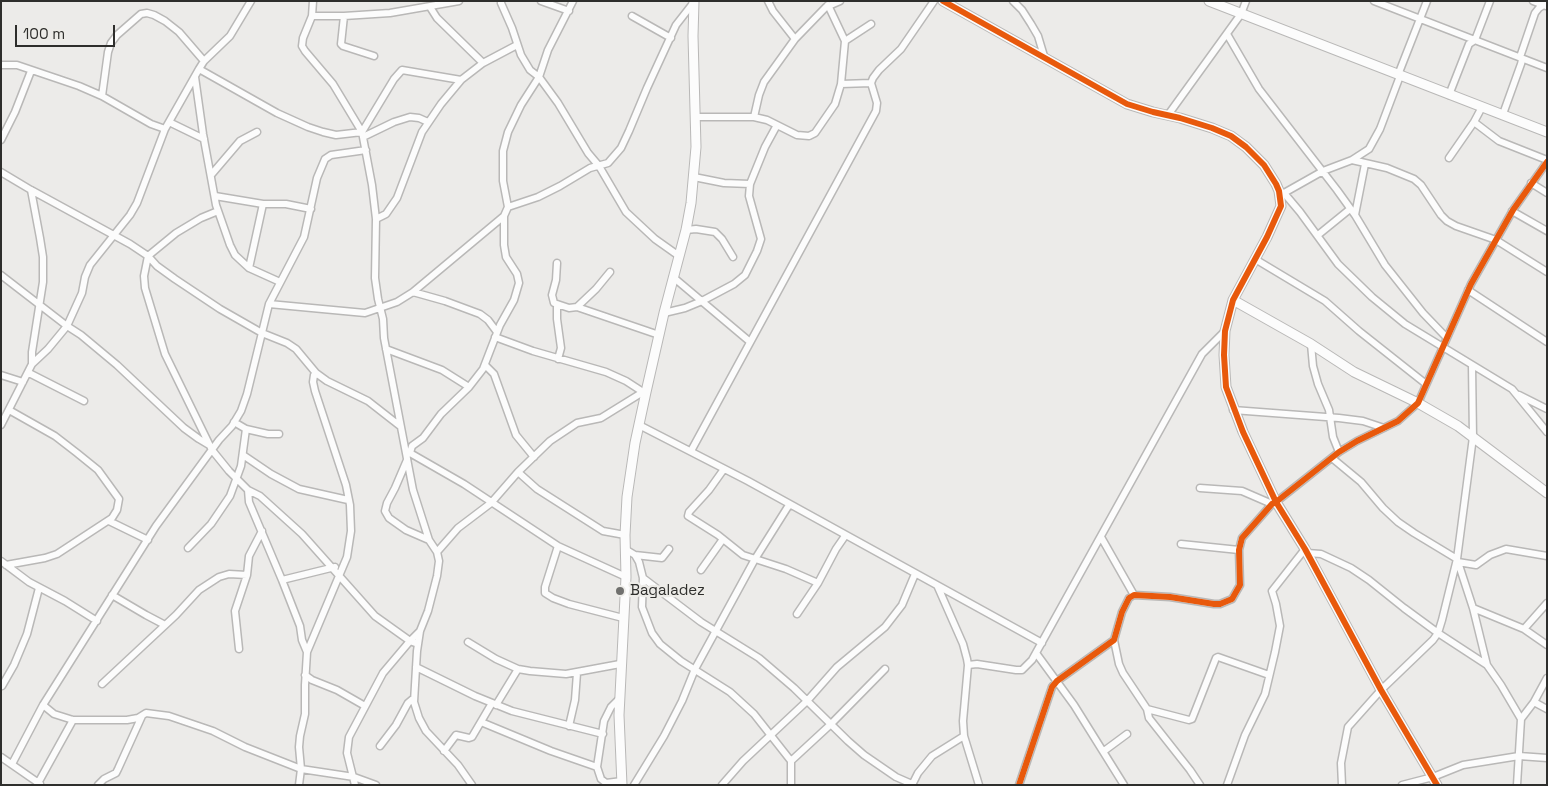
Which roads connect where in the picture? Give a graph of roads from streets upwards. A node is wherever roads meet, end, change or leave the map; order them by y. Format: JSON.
{"nodes":[{"id":1,"x":250,"y":1,"type":"edge"},
{"id":2,"x":313,"y":1,"type":"edge"},
{"id":3,"x":459,"y":1,"type":"edge"},
{"id":4,"x":541,"y":1,"type":"edge"},
{"id":5,"x":573,"y":1,"type":"edge"},
{"id":6,"x":768,"y":1,"type":"edge"},
{"id":7,"x":840,"y":1,"type":"edge"},
{"id":8,"x":934,"y":1,"type":"edge"},
{"id":9,"x":943,"y":1,"type":"edge"},
{"id":10,"x":1013,"y":1,"type":"edge"},
{"id":11,"x":1209,"y":1,"type":"edge"},
{"id":12,"x":1246,"y":1,"type":"edge"},
{"id":13,"x":1374,"y":1,"type":"edge"},
{"id":14,"x":1427,"y":1,"type":"edge"},
{"id":15,"x":1490,"y":1,"type":"edge"},
{"id":16,"x":1533,"y":1,"type":"edge"},
{"id":17,"x":502,"y":2,"type":"edge"},
{"id":18,"x":694,"y":2,"type":"edge"},
{"id":19,"x":1546,"y":4,"type":"edge"},
{"id":20,"x":825,"y":5,"type":"edge"},
{"id":21,"x":430,"y":7,"type":"junction"},
{"id":22,"x":569,"y":11,"type":"junction"},
{"id":23,"x":1241,"y":14,"type":"junction"},
{"id":24,"x":312,"y":16,"type":"junction"},
{"id":25,"x":344,"y":16,"type":"junction"},
{"id":26,"x":632,"y":16,"type":"dead end"},
{"id":27,"x":1421,"y":19,"type":"junction"},
{"id":28,"x":871,"y":24,"type":"dead end"},
{"id":29,"x":1227,"y":34,"type":"junction"},
{"id":30,"x":671,"y":38,"type":"junction"},
{"id":31,"x":795,"y":40,"type":"junction"},
{"id":32,"x":1475,"y":40,"type":"junction"},
{"id":33,"x":845,"y":41,"type":"junction"},
{"id":34,"x":517,"y":45,"type":"junction"},
{"id":35,"x":374,"y":56,"type":"dead end"},
{"id":36,"x":1044,"y":56,"type":"junction"},
{"id":37,"x":1520,"y":57,"type":"junction"},
{"id":38,"x":204,"y":61,"type":"junction"},
{"id":39,"x":483,"y":63,"type":"junction"},
{"id":40,"x":1,"y":65,"type":"edge"},
{"id":41,"x":1547,"y":68,"type":"edge"},
{"id":42,"x":199,"y":69,"type":"junction"},
{"id":43,"x":31,"y":71,"type":"junction"},
{"id":44,"x":195,"y":76,"type":"junction"},
{"id":45,"x":1399,"y":76,"type":"junction"},
{"id":46,"x":539,"y":77,"type":"junction"},
{"id":47,"x":461,"y":80,"type":"junction"},
{"id":48,"x":871,"y":83,"type":"junction"},
{"id":49,"x":841,"y":84,"type":"junction"},
{"id":50,"x":1449,"y":95,"type":"junction"},
{"id":51,"x":102,"y":96,"type":"junction"},
{"id":52,"x":1482,"y":107,"type":"junction"},
{"id":53,"x":1503,"y":114,"type":"junction"},
{"id":54,"x":1168,"y":115,"type":"junction"},
{"id":55,"x":696,"y":117,"type":"junction"},
{"id":56,"x":754,"y":117,"type":"junction"},
{"id":57,"x":428,"y":122,"type":"junction"},
{"id":58,"x":1474,"y":122,"type":"junction"},
{"id":59,"x":777,"y":124,"type":"junction"},
{"id":60,"x":167,"y":125,"type":"junction"},
{"id":61,"x":257,"y":132,"type":"dead end"},
{"id":62,"x":1547,"y":132,"type":"edge"},
{"id":63,"x":363,"y":134,"type":"junction"},
{"id":64,"x":204,"y":139,"type":"junction"},
{"id":65,"x":1,"y":140,"type":"edge"},
{"id":66,"x":366,"y":150,"type":"junction"},
{"id":67,"x":1449,"y":158,"type":"dead end"},
{"id":68,"x":1352,"y":160,"type":"junction"},
{"id":69,"x":1547,"y":161,"type":"edge"},
{"id":70,"x":1365,"y":164,"type":"junction"},
{"id":71,"x":599,"y":166,"type":"junction"},
{"id":72,"x":1,"y":172,"type":"edge"},
{"id":73,"x":1323,"y":172,"type":"junction"},
{"id":74,"x":211,"y":174,"type":"junction"},
{"id":75,"x":694,"y":176,"type":"junction"},
{"id":76,"x":1531,"y":183,"type":"junction"},
{"id":77,"x":750,"y":184,"type":"junction"},
{"id":78,"x":31,"y":190,"type":"junction"},
{"id":79,"x":1282,"y":192,"type":"junction"},
{"id":80,"x":1547,"y":193,"type":"edge"},
{"id":81,"x":215,"y":196,"type":"junction"},
{"id":82,"x":263,"y":204,"type":"junction"},
{"id":83,"x":508,"y":207,"type":"junction"},
{"id":84,"x":311,"y":209,"type":"junction"},
{"id":85,"x":218,"y":211,"type":"junction"},
{"id":86,"x":1512,"y":211,"type":"junction"},
{"id":87,"x":1353,"y":212,"type":"junction"},
{"id":88,"x":504,"y":216,"type":"junction"},
{"id":89,"x":376,"y":219,"type":"junction"},
{"id":90,"x":686,"y":230,"type":"junction"},
{"id":91,"x":1547,"y":232,"type":"edge"},
{"id":92,"x":114,"y":235,"type":"junction"},
{"id":93,"x":1318,"y":236,"type":"junction"},
{"id":94,"x":1496,"y":240,"type":"junction"},
{"id":95,"x":148,"y":256,"type":"junction"},
{"id":96,"x":679,"y":256,"type":"junction"},
{"id":97,"x":733,"y":257,"type":"dead end"},
{"id":98,"x":1255,"y":259,"type":"junction"},
{"id":99,"x":557,"y":263,"type":"dead end"},
{"id":100,"x":249,"y":268,"type":"junction"},
{"id":101,"x":610,"y":272,"type":"dead end"},
{"id":102,"x":1547,"y":272,"type":"edge"},
{"id":103,"x":1,"y":275,"type":"edge"},
{"id":104,"x":673,"y":277,"type":"junction"},
{"id":105,"x":280,"y":282,"type":"junction"},
{"id":106,"x":1468,"y":290,"type":"junction"},
{"id":107,"x":413,"y":292,"type":"junction"},
{"id":108,"x":1233,"y":300,"type":"junction"},
{"id":109,"x":702,"y":301,"type":"junction"},
{"id":110,"x":269,"y":304,"type":"junction"},
{"id":111,"x":558,"y":304,"type":"junction"},
{"id":112,"x":40,"y":306,"type":"junction"},
{"id":113,"x":380,"y":307,"type":"junction"},
{"id":114,"x":578,"y":307,"type":"junction"},
{"id":115,"x":664,"y":313,"type":"junction"},
{"id":116,"x":66,"y":326,"type":"junction"},
{"id":117,"x":1225,"y":331,"type":"junction"},
{"id":118,"x":262,"y":334,"type":"junction"},
{"id":119,"x":496,"y":335,"type":"junction"},
{"id":120,"x":659,"y":335,"type":"junction"},
{"id":121,"x":1447,"y":338,"type":"junction"},
{"id":122,"x":749,"y":341,"type":"junction"},
{"id":123,"x":1547,"y":342,"type":"edge"},
{"id":124,"x":1311,"y":344,"type":"junction"},
{"id":125,"x":1443,"y":348,"type":"junction"},
{"id":126,"x":386,"y":350,"type":"junction"},
{"id":127,"x":558,"y":359,"type":"junction"},
{"id":128,"x":32,"y":364,"type":"junction"},
{"id":129,"x":485,"y":365,"type":"junction"},
{"id":130,"x":1472,"y":365,"type":"junction"},
{"id":131,"x":29,"y":373,"type":"junction"},
{"id":132,"x":316,"y":373,"type":"junction"},
{"id":133,"x":1,"y":375,"type":"edge"},
{"id":134,"x":23,"y":382,"type":"junction"},
{"id":135,"x":1426,"y":384,"type":"junction"},
{"id":136,"x":469,"y":387,"type":"junction"},
{"id":137,"x":644,"y":392,"type":"junction"},
{"id":138,"x":1517,"y":395,"type":"junction"},
{"id":139,"x":84,"y":401,"type":"dead end"},
{"id":140,"x":1418,"y":403,"type":"junction"},
{"id":141,"x":1547,"y":409,"type":"edge"},
{"id":142,"x":9,"y":410,"type":"junction"},
{"id":143,"x":1234,"y":410,"type":"junction"},
{"id":144,"x":1330,"y":417,"type":"junction"},
{"id":145,"x":234,"y":422,"type":"junction"},
{"id":146,"x":1,"y":425,"type":"edge"},
{"id":147,"x":639,"y":425,"type":"junction"},
{"id":148,"x":400,"y":426,"type":"junction"},
{"id":149,"x":1384,"y":428,"type":"junction"},
{"id":150,"x":246,"y":430,"type":"junction"},
{"id":151,"x":1547,"y":432,"type":"edge"},
{"id":152,"x":279,"y":434,"type":"dead end"},
{"id":153,"x":1473,"y":438,"type":"junction"},
{"id":154,"x":210,"y":448,"type":"junction"},
{"id":155,"x":691,"y":451,"type":"junction"},
{"id":156,"x":1339,"y":452,"type":"junction"},
{"id":157,"x":243,"y":455,"type":"junction"},
{"id":158,"x":408,"y":455,"type":"junction"},
{"id":159,"x":534,"y":457,"type":"junction"},
{"id":160,"x":1332,"y":458,"type":"junction"},
{"id":161,"x":724,"y":469,"type":"junction"},
{"id":162,"x":518,"y":472,"type":"junction"},
{"id":163,"x":238,"y":480,"type":"junction"},
{"id":164,"x":1200,"y":488,"type":"dead end"},
{"id":165,"x":248,"y":490,"type":"junction"},
{"id":166,"x":1547,"y":493,"type":"edge"},
{"id":167,"x":348,"y":500,"type":"junction"},
{"id":168,"x":491,"y":503,"type":"junction"},
{"id":169,"x":1274,"y":503,"type":"junction"},
{"id":170,"x":789,"y":505,"type":"junction"},
{"id":171,"x":109,"y":521,"type":"junction"},
{"id":172,"x":262,"y":531,"type":"junction"},
{"id":173,"x":625,"y":535,"type":"junction"},
{"id":174,"x":846,"y":536,"type":"junction"},
{"id":175,"x":1101,"y":537,"type":"junction"},
{"id":176,"x":723,"y":539,"type":"junction"},
{"id":177,"x":148,"y":540,"type":"junction"},
{"id":178,"x":429,"y":540,"type":"junction"},
{"id":179,"x":1181,"y":544,"type":"dead end"},
{"id":180,"x":558,"y":546,"type":"junction"},
{"id":181,"x":188,"y":548,"type":"dead end"},
{"id":182,"x":625,"y":549,"type":"junction"},
{"id":183,"x":669,"y":549,"type":"dead end"},
{"id":184,"x":1239,"y":550,"type":"junction"},
{"id":185,"x":1306,"y":551,"type":"junction"},
{"id":186,"x":437,"y":552,"type":"junction"},
{"id":187,"x":635,"y":555,"type":"junction"},
{"id":188,"x":1547,"y":556,"type":"edge"},
{"id":189,"x":755,"y":559,"type":"junction"},
{"id":190,"x":1457,"y":560,"type":"junction"},
{"id":191,"x":4,"y":563,"type":"edge"},
{"id":192,"x":343,"y":565,"type":"junction"},
{"id":193,"x":332,"y":568,"type":"junction"},
{"id":194,"x":701,"y":570,"type":"dead end"},
{"id":195,"x":915,"y":574,"type":"junction"},
{"id":196,"x":247,"y":576,"type":"junction"},
{"id":197,"x":338,"y":576,"type":"junction"},
{"id":198,"x":626,"y":577,"type":"junction"},
{"id":199,"x":643,"y":578,"type":"junction"},
{"id":200,"x":282,"y":580,"type":"junction"},
{"id":201,"x":818,"y":583,"type":"junction"},
{"id":202,"x":937,"y":585,"type":"junction"},
{"id":203,"x":39,"y":588,"type":"junction"},
{"id":204,"x":112,"y":595,"type":"junction"},
{"id":205,"x":1134,"y":596,"type":"junction"},
{"id":206,"x":1547,"y":603,"type":"edge"},
{"id":207,"x":1473,"y":608,"type":"junction"},
{"id":208,"x":797,"y":614,"type":"dead end"},
{"id":209,"x":623,"y":618,"type":"junction"},
{"id":210,"x":97,"y":621,"type":"junction"},
{"id":211,"x":166,"y":625,"type":"junction"},
{"id":212,"x":1524,"y":630,"type":"junction"},
{"id":213,"x":716,"y":631,"type":"junction"},
{"id":214,"x":420,"y":632,"type":"junction"},
{"id":215,"x":1438,"y":633,"type":"junction"},
{"id":216,"x":1114,"y":640,"type":"junction"},
{"id":217,"x":410,"y":641,"type":"junction"},
{"id":218,"x":468,"y":642,"type":"dead end"},
{"id":219,"x":1042,"y":643,"type":"junction"},
{"id":220,"x":418,"y":644,"type":"junction"},
{"id":221,"x":1547,"y":644,"type":"edge"},
{"id":222,"x":240,"y":649,"type":"dead end"},
{"id":223,"x":307,"y":652,"type":"junction"},
{"id":224,"x":1036,"y":653,"type":"junction"},
{"id":225,"x":620,"y":664,"type":"junction"},
{"id":226,"x":968,"y":665,"type":"junction"},
{"id":227,"x":1487,"y":665,"type":"junction"},
{"id":228,"x":416,"y":667,"type":"junction"},
{"id":229,"x":518,"y":669,"type":"junction"},
{"id":230,"x":695,"y":669,"type":"junction"},
{"id":231,"x":884,"y":669,"type":"dead end"},
{"id":232,"x":577,"y":673,"type":"junction"},
{"id":233,"x":1270,"y":675,"type":"junction"},
{"id":234,"x":305,"y":676,"type":"junction"},
{"id":235,"x":1547,"y":678,"type":"edge"},
{"id":236,"x":1057,"y":681,"type":"junction"},
{"id":237,"x":102,"y":684,"type":"dead end"},
{"id":238,"x":2,"y":686,"type":"edge"},
{"id":239,"x":1380,"y":690,"type":"junction"},
{"id":240,"x":414,"y":698,"type":"junction"},
{"id":241,"x":619,"y":699,"type":"junction"},
{"id":242,"x":807,"y":701,"type":"junction"},
{"id":243,"x":1534,"y":702,"type":"junction"},
{"id":244,"x":494,"y":704,"type":"junction"},
{"id":245,"x":43,"y":705,"type":"junction"},
{"id":246,"x":365,"y":706,"type":"junction"},
{"id":247,"x":1146,"y":709,"type":"junction"},
{"id":248,"x":1547,"y":709,"type":"edge"},
{"id":249,"x":142,"y":715,"type":"junction"},
{"id":250,"x":1521,"y":719,"type":"junction"},
{"id":251,"x":73,"y":720,"type":"junction"},
{"id":252,"x":482,"y":722,"type":"junction"},
{"id":253,"x":830,"y":725,"type":"junction"},
{"id":254,"x":569,"y":726,"type":"junction"},
{"id":255,"x":603,"y":734,"type":"junction"},
{"id":256,"x":1127,"y":734,"type":"dead end"},
{"id":257,"x":770,"y":736,"type":"junction"},
{"id":258,"x":964,"y":736,"type":"junction"},
{"id":259,"x":380,"y":746,"type":"dead end"},
{"id":260,"x":444,"y":751,"type":"junction"},
{"id":261,"x":1104,"y":752,"type":"junction"},
{"id":262,"x":1519,"y":756,"type":"junction"},
{"id":263,"x":1,"y":757,"type":"edge"},
{"id":264,"x":1547,"y":758,"type":"edge"},
{"id":265,"x":791,"y":761,"type":"junction"},
{"id":266,"x":12,"y":764,"type":"junction"},
{"id":267,"x":598,"y":767,"type":"junction"},
{"id":268,"x":301,"y":769,"type":"junction"},
{"id":269,"x":354,"y":781,"type":"edge"},
{"id":270,"x":1435,"y":781,"type":"edge"},
{"id":271,"x":622,"y":783,"type":"edge"},
{"id":272,"x":39,"y":784,"type":"edge"},
{"id":273,"x":98,"y":785,"type":"edge"},
{"id":274,"x":299,"y":785,"type":"edge"},
{"id":275,"x":376,"y":785,"type":"edge"},
{"id":276,"x":472,"y":785,"type":"edge"},
{"id":277,"x":634,"y":785,"type":"edge"},
{"id":278,"x":722,"y":785,"type":"edge"},
{"id":279,"x":791,"y":785,"type":"edge"},
{"id":280,"x":912,"y":785,"type":"edge"},
{"id":281,"x":979,"y":785,"type":"edge"},
{"id":282,"x":1019,"y":785,"type":"edge"},
{"id":283,"x":1124,"y":785,"type":"edge"},
{"id":284,"x":1200,"y":785,"type":"edge"},
{"id":285,"x":1226,"y":785,"type":"edge"},
{"id":286,"x":1342,"y":785,"type":"edge"},
{"id":287,"x":1402,"y":785,"type":"edge"},
{"id":288,"x":1517,"y":785,"type":"edge"}],
"edges":[{"from":1,"to":38,"type":"street"},
{"from":2,"to":24,"type":"street"},
{"from":3,"to":21,"type":"street"},
{"from":4,"to":22,"type":"street"},
{"from":5,"to":22,"type":"street"},
{"from":6,"to":31,"type":"street"},
{"from":7,"to":20,"type":"street"},
{"from":8,"to":48,"type":"street"},
{"from":9,"to":36,"type":"street"},
{"from":10,"to":36,"type":"street"},
{"from":11,"to":23,"type":"street"},
{"from":12,"to":23,"type":"street"},
{"from":13,"to":27,"type":"street"},
{"from":14,"to":27,"type":"street"},
{"from":15,"to":32,"type":"street"},
{"from":16,"to":19,"type":"street"},
{"from":17,"to":34,"type":"street"},
{"from":18,"to":30,"type":"street"},
{"from":18,"to":55,"type":"street"},
{"from":19,"to":37,"type":"street"},
{"from":20,"to":31,"type":"street"},
{"from":20,"to":33,"type":"street"},
{"from":21,"to":25,"type":"street"},
{"from":21,"to":39,"type":"street"},
{"from":22,"to":46,"type":"street"},
{"from":23,"to":29,"type":"street"},
{"from":23,"to":45,"type":"street"},
{"from":24,"to":25,"type":"street"},
{"from":24,"to":63,"type":"street"},
{"from":25,"to":35,"type":"street"},
{"from":26,"to":30,"type":"street"},
{"from":27,"to":32,"type":"street"},
{"from":27,"to":45,"type":"street"},
{"from":28,"to":33,"type":"street"},
{"from":29,"to":54,"type":"street"},
{"from":29,"to":73,"type":"street"},
{"from":30,"to":71,"type":"street"},
{"from":31,"to":56,"type":"street"},
{"from":32,"to":37,"type":"street"},
{"from":32,"to":50,"type":"street"},
{"from":33,"to":49,"type":"street"},
{"from":34,"to":39,"type":"street"},
{"from":34,"to":46,"type":"street"},
{"from":36,"to":54,"type":"street"},
{"from":37,"to":41,"type":"street"},
{"from":37,"to":53,"type":"street"},
{"from":38,"to":42,"type":"street"},
{"from":38,"to":51,"type":"street"},
{"from":39,"to":47,"type":"street"},
{"from":40,"to":43,"type":"street"},
{"from":42,"to":44,"type":"street"},
{"from":42,"to":63,"type":"street"},
{"from":43,"to":51,"type":"street"},
{"from":43,"to":65,"type":"street"},
{"from":44,"to":60,"type":"street"},
{"from":44,"to":64,"type":"street"},
{"from":45,"to":50,"type":"street"},
{"from":45,"to":68,"type":"street"},
{"from":46,"to":71,"type":"street"},
{"from":46,"to":83,"type":"street"},
{"from":47,"to":57,"type":"street"},
{"from":47,"to":63,"type":"street"},
{"from":48,"to":49,"type":"street"},
{"from":48,"to":122,"type":"street"},
{"from":49,"to":59,"type":"street"},
{"from":50,"to":52,"type":"street"},
{"from":51,"to":60,"type":"street"},
{"from":52,"to":53,"type":"street"},
{"from":52,"to":58,"type":"street"},
{"from":53,"to":62,"type":"street"},
{"from":54,"to":79,"type":"street"},
{"from":55,"to":56,"type":"street"},
{"from":55,"to":75,"type":"street"},
{"from":56,"to":59,"type":"street"},
{"from":57,"to":63,"type":"street"},
{"from":57,"to":89,"type":"street"},
{"from":58,"to":67,"type":"street"},
{"from":58,"to":69,"type":"street"},
{"from":59,"to":77,"type":"street"},
{"from":60,"to":64,"type":"street"},
{"from":60,"to":92,"type":"street"},
{"from":61,"to":74,"type":"street"},
{"from":63,"to":66,"type":"street"},
{"from":64,"to":74,"type":"street"},
{"from":66,"to":84,"type":"street"},
{"from":66,"to":89,"type":"street"},
{"from":68,"to":70,"type":"street"},
{"from":68,"to":73,"type":"street"},
{"from":69,"to":76,"type":"street"},
{"from":70,"to":87,"type":"street"},
{"from":70,"to":94,"type":"street"},
{"from":71,"to":83,"type":"street"},
{"from":71,"to":96,"type":"street"},
{"from":72,"to":78,"type":"street"},
{"from":73,"to":79,"type":"street"},
{"from":73,"to":87,"type":"street"},
{"from":74,"to":81,"type":"street"},
{"from":75,"to":77,"type":"street"},
{"from":75,"to":90,"type":"street"},
{"from":76,"to":80,"type":"street"},
{"from":76,"to":86,"type":"street"},
{"from":77,"to":109,"type":"street"},
{"from":78,"to":92,"type":"street"},
{"from":78,"to":112,"type":"street"},
{"from":79,"to":93,"type":"street"},
{"from":79,"to":98,"type":"street"},
{"from":81,"to":82,"type":"street"},
{"from":81,"to":85,"type":"street"},
{"from":82,"to":84,"type":"street"},
{"from":82,"to":100,"type":"street"},
{"from":83,"to":88,"type":"street"},
{"from":84,"to":105,"type":"street"},
{"from":85,"to":95,"type":"street"},
{"from":85,"to":100,"type":"street"},
{"from":86,"to":91,"type":"street"},
{"from":86,"to":94,"type":"street"},
{"from":87,"to":93,"type":"street"},
{"from":87,"to":121,"type":"street"},
{"from":88,"to":107,"type":"street"},
{"from":88,"to":119,"type":"street"},
{"from":89,"to":113,"type":"street"},
{"from":90,"to":96,"type":"street"},
{"from":90,"to":97,"type":"street"},
{"from":92,"to":95,"type":"street"},
{"from":92,"to":116,"type":"street"},
{"from":93,"to":125,"type":"street"},
{"from":94,"to":102,"type":"street"},
{"from":94,"to":106,"type":"street"},
{"from":95,"to":118,"type":"street"},
{"from":95,"to":154,"type":"street"},
{"from":96,"to":104,"type":"street"},
{"from":98,"to":108,"type":"street"},
{"from":98,"to":135,"type":"street"},
{"from":99,"to":111,"type":"street"},
{"from":100,"to":105,"type":"street"},
{"from":101,"to":114,"type":"street"},
{"from":103,"to":112,"type":"street"},
{"from":104,"to":109,"type":"street"},
{"from":104,"to":115,"type":"street"},
{"from":105,"to":110,"type":"street"},
{"from":106,"to":121,"type":"street"},
{"from":106,"to":123,"type":"street"},
{"from":107,"to":113,"type":"street"},
{"from":107,"to":119,"type":"street"},
{"from":108,"to":117,"type":"street"},
{"from":108,"to":124,"type":"street"},
{"from":109,"to":115,"type":"street"},
{"from":109,"to":122,"type":"street"},
{"from":110,"to":113,"type":"street"},
{"from":110,"to":118,"type":"street"},
{"from":111,"to":114,"type":"street"},
{"from":111,"to":127,"type":"street"},
{"from":112,"to":116,"type":"street"},
{"from":112,"to":128,"type":"street"},
{"from":113,"to":126,"type":"street"},
{"from":114,"to":120,"type":"street"},
{"from":115,"to":120,"type":"street"},
{"from":116,"to":128,"type":"street"},
{"from":116,"to":154,"type":"street"},
{"from":117,"to":143,"type":"street"},
{"from":117,"to":175,"type":"street"},
{"from":118,"to":132,"type":"street"},
{"from":118,"to":145,"type":"street"},
{"from":119,"to":127,"type":"street"},
{"from":119,"to":129,"type":"street"},
{"from":120,"to":137,"type":"street"},
{"from":121,"to":125,"type":"street"},
{"from":122,"to":155,"type":"street"},
{"from":124,"to":140,"type":"street"},
{"from":124,"to":144,"type":"street"},
{"from":125,"to":130,"type":"street"},
{"from":125,"to":135,"type":"street"},
{"from":126,"to":136,"type":"street"},
{"from":126,"to":148,"type":"street"},
{"from":127,"to":137,"type":"street"},
{"from":128,"to":131,"type":"street"},
{"from":129,"to":136,"type":"street"},
{"from":129,"to":159,"type":"street"},
{"from":130,"to":138,"type":"street"},
{"from":130,"to":153,"type":"street"},
{"from":131,"to":134,"type":"street"},
{"from":131,"to":139,"type":"street"},
{"from":132,"to":148,"type":"street"},
{"from":132,"to":167,"type":"street"},
{"from":133,"to":134,"type":"street"},
{"from":134,"to":142,"type":"street"},
{"from":135,"to":140,"type":"street"},
{"from":136,"to":158,"type":"street"},
{"from":137,"to":147,"type":"street"},
{"from":137,"to":159,"type":"street"},
{"from":138,"to":141,"type":"street"},
{"from":138,"to":151,"type":"street"},
{"from":140,"to":149,"type":"street"},
{"from":140,"to":153,"type":"street"},
{"from":142,"to":146,"type":"street"},
{"from":142,"to":171,"type":"street"},
{"from":143,"to":144,"type":"street"},
{"from":143,"to":169,"type":"street"},
{"from":144,"to":149,"type":"street"},
{"from":144,"to":156,"type":"street"},
{"from":145,"to":150,"type":"street"},
{"from":145,"to":154,"type":"street"},
{"from":147,"to":155,"type":"street"},
{"from":147,"to":173,"type":"street"},
{"from":148,"to":158,"type":"street"},
{"from":149,"to":156,"type":"street"},
{"from":150,"to":152,"type":"street"},
{"from":150,"to":157,"type":"street"},
{"from":153,"to":166,"type":"street"},
{"from":153,"to":190,"type":"street"},
{"from":154,"to":163,"type":"street"},
{"from":154,"to":177,"type":"street"},
{"from":155,"to":161,"type":"street"},
{"from":156,"to":160,"type":"street"},
{"from":157,"to":163,"type":"street"},
{"from":157,"to":167,"type":"street"},
{"from":158,"to":168,"type":"street"},
{"from":158,"to":178,"type":"street"},
{"from":158,"to":178,"type":"street"},
{"from":159,"to":162,"type":"street"},
{"from":160,"to":169,"type":"street"},
{"from":160,"to":190,"type":"street"},
{"from":161,"to":170,"type":"street"},
{"from":161,"to":176,"type":"street"},
{"from":162,"to":168,"type":"street"},
{"from":162,"to":173,"type":"street"},
{"from":163,"to":165,"type":"street"},
{"from":163,"to":181,"type":"street"},
{"from":164,"to":169,"type":"street"},
{"from":165,"to":172,"type":"street"},
{"from":165,"to":193,"type":"street"},
{"from":167,"to":192,"type":"street"},
{"from":168,"to":180,"type":"street"},
{"from":168,"to":186,"type":"street"},
{"from":169,"to":184,"type":"street"},
{"from":169,"to":185,"type":"street"},
{"from":170,"to":174,"type":"street"},
{"from":170,"to":189,"type":"street"},
{"from":171,"to":177,"type":"street"},
{"from":171,"to":191,"type":"street"},
{"from":172,"to":196,"type":"street"},
{"from":172,"to":200,"type":"street"},
{"from":173,"to":182,"type":"street"},
{"from":174,"to":195,"type":"street"},
{"from":174,"to":201,"type":"street"},
{"from":175,"to":205,"type":"street"},
{"from":175,"to":219,"type":"street"},
{"from":176,"to":189,"type":"street"},
{"from":176,"to":194,"type":"street"},
{"from":177,"to":204,"type":"street"},
{"from":178,"to":186,"type":"street"},
{"from":179,"to":184,"type":"street"},
{"from":180,"to":198,"type":"street"},
{"from":180,"to":209,"type":"street"},
{"from":182,"to":187,"type":"street"},
{"from":182,"to":198,"type":"street"},
{"from":183,"to":187,"type":"street"},
{"from":184,"to":205,"type":"street"},
{"from":185,"to":215,"type":"street"},
{"from":185,"to":233,"type":"street"},
{"from":185,"to":239,"type":"street"},
{"from":186,"to":214,"type":"street"},
{"from":187,"to":199,"type":"street"},
{"from":188,"to":190,"type":"street"},
{"from":189,"to":201,"type":"street"},
{"from":189,"to":213,"type":"street"},
{"from":190,"to":207,"type":"street"},
{"from":190,"to":215,"type":"street"},
{"from":191,"to":203,"type":"street"},
{"from":192,"to":193,"type":"street"},
{"from":192,"to":197,"type":"street"},
{"from":193,"to":197,"type":"street"},
{"from":193,"to":200,"type":"street"},
{"from":195,"to":202,"type":"street"},
{"from":195,"to":242,"type":"street"},
{"from":196,"to":211,"type":"street"},
{"from":196,"to":222,"type":"street"},
{"from":197,"to":217,"type":"street"},
{"from":197,"to":223,"type":"street"},
{"from":198,"to":209,"type":"street"},
{"from":199,"to":213,"type":"street"},
{"from":199,"to":230,"type":"street"},
{"from":200,"to":223,"type":"street"},
{"from":201,"to":208,"type":"street"},
{"from":202,"to":219,"type":"street"},
{"from":202,"to":226,"type":"street"},
{"from":203,"to":210,"type":"street"},
{"from":203,"to":238,"type":"street"},
{"from":204,"to":210,"type":"street"},
{"from":204,"to":211,"type":"street"},
{"from":205,"to":216,"type":"street"},
{"from":206,"to":212,"type":"street"},
{"from":207,"to":212,"type":"street"},
{"from":207,"to":227,"type":"street"},
{"from":209,"to":225,"type":"street"},
{"from":210,"to":245,"type":"street"},
{"from":211,"to":237,"type":"street"},
{"from":212,"to":221,"type":"street"},
{"from":213,"to":230,"type":"street"},
{"from":213,"to":242,"type":"street"},
{"from":214,"to":217,"type":"street"},
{"from":214,"to":220,"type":"street"},
{"from":215,"to":227,"type":"street"},
{"from":215,"to":239,"type":"street"},
{"from":216,"to":236,"type":"street"},
{"from":216,"to":247,"type":"street"},
{"from":217,"to":220,"type":"street"},
{"from":217,"to":246,"type":"street"},
{"from":218,"to":229,"type":"street"},
{"from":219,"to":224,"type":"street"},
{"from":220,"to":228,"type":"street"},
{"from":223,"to":234,"type":"street"},
{"from":224,"to":226,"type":"street"},
{"from":224,"to":236,"type":"street"},
{"from":225,"to":232,"type":"street"},
{"from":225,"to":241,"type":"street"},
{"from":226,"to":258,"type":"street"},
{"from":227,"to":250,"type":"street"},
{"from":228,"to":240,"type":"street"},
{"from":228,"to":244,"type":"street"},
{"from":229,"to":232,"type":"street"},
{"from":229,"to":244,"type":"street"},
{"from":230,"to":257,"type":"street"},
{"from":230,"to":277,"type":"street"},
{"from":231,"to":253,"type":"street"},
{"from":232,"to":254,"type":"street"},
{"from":233,"to":247,"type":"street"},
{"from":233,"to":285,"type":"street"},
{"from":234,"to":246,"type":"street"},
{"from":234,"to":268,"type":"street"},
{"from":235,"to":243,"type":"street"},
{"from":236,"to":261,"type":"street"},
{"from":236,"to":282,"type":"street"},
{"from":239,"to":270,"type":"street"},
{"from":239,"to":286,"type":"street"},
{"from":240,"to":259,"type":"street"},
{"from":240,"to":260,"type":"street"},
{"from":241,"to":255,"type":"street"},
{"from":241,"to":271,"type":"street"},
{"from":242,"to":253,"type":"street"},
{"from":242,"to":257,"type":"street"},
{"from":243,"to":248,"type":"street"},
{"from":243,"to":250,"type":"street"},
{"from":244,"to":252,"type":"street"},
{"from":244,"to":254,"type":"street"},
{"from":245,"to":251,"type":"street"},
{"from":245,"to":266,"type":"street"},
{"from":246,"to":269,"type":"street"},
{"from":247,"to":284,"type":"street"},
{"from":249,"to":251,"type":"street"},
{"from":249,"to":268,"type":"street"},
{"from":249,"to":273,"type":"street"},
{"from":250,"to":262,"type":"street"},
{"from":251,"to":272,"type":"street"},
{"from":252,"to":260,"type":"street"},
{"from":252,"to":267,"type":"street"},
{"from":253,"to":265,"type":"street"},
{"from":253,"to":280,"type":"street"},
{"from":254,"to":255,"type":"street"},
{"from":255,"to":267,"type":"street"},
{"from":256,"to":261,"type":"street"},
{"from":257,"to":265,"type":"street"},
{"from":257,"to":278,"type":"street"},
{"from":258,"to":280,"type":"street"},
{"from":258,"to":281,"type":"street"},
{"from":260,"to":276,"type":"street"},
{"from":261,"to":283,"type":"street"},
{"from":262,"to":264,"type":"street"},
{"from":262,"to":270,"type":"street"},
{"from":262,"to":288,"type":"street"},
{"from":263,"to":266,"type":"street"},
{"from":265,"to":279,"type":"street"},
{"from":266,"to":272,"type":"street"},
{"from":267,"to":271,"type":"street"},
{"from":268,"to":269,"type":"street"},
{"from":268,"to":274,"type":"street"},
{"from":269,"to":275,"type":"street"},
{"from":270,"to":287,"type":"street"}]}
